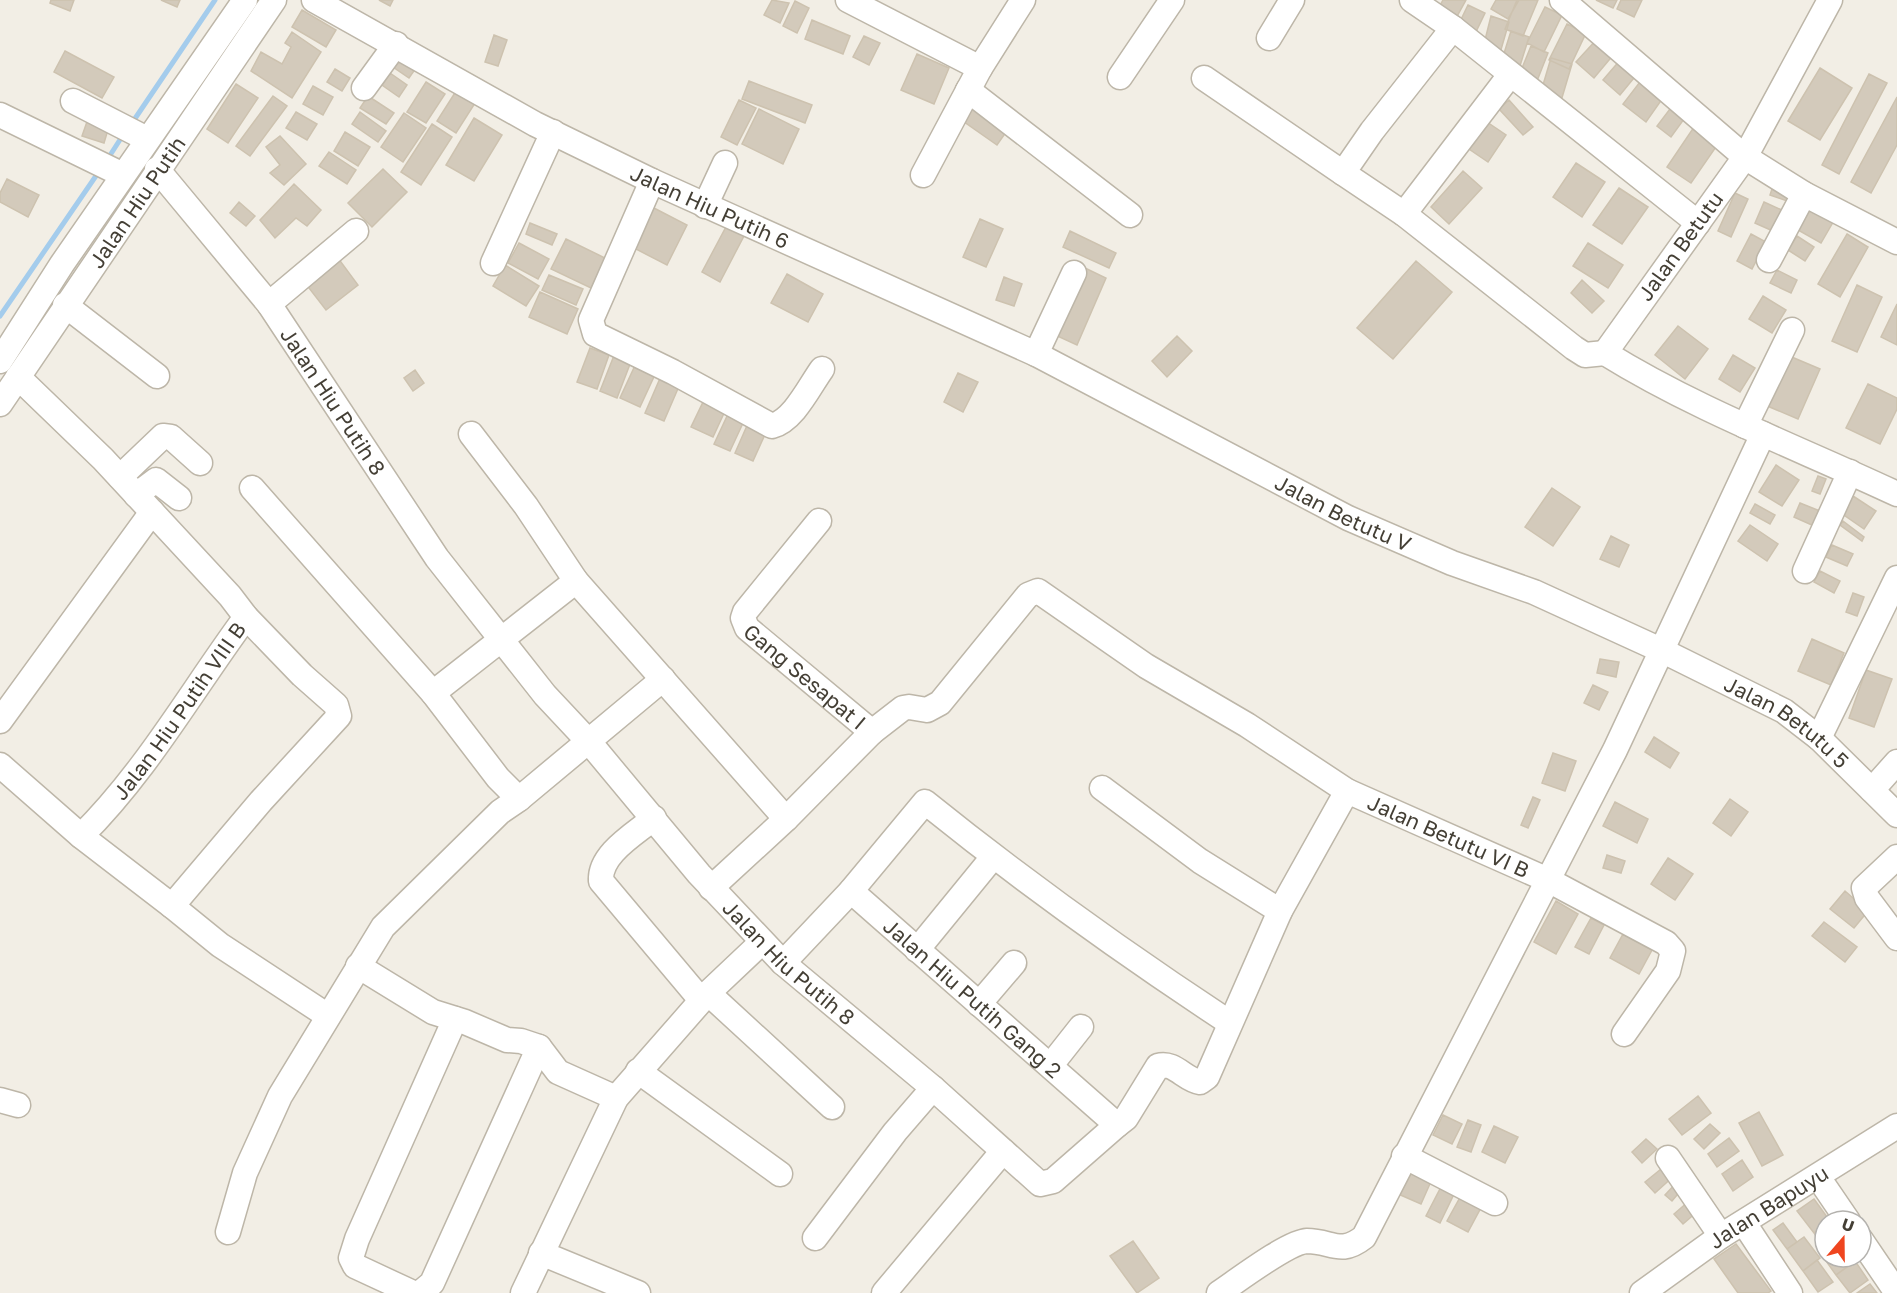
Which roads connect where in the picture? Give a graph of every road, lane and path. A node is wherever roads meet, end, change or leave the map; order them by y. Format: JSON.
{"nodes":[{"id":1,"x":245,"y":0,"type":"edge"},
{"id":2,"x":274,"y":0,"type":"edge"},
{"id":3,"x":314,"y":0,"type":"edge"},
{"id":4,"x":848,"y":0,"type":"edge"},
{"id":5,"x":1023,"y":0,"type":"edge"},
{"id":6,"x":1172,"y":0,"type":"edge"},
{"id":7,"x":1292,"y":0,"type":"edge"},
{"id":8,"x":1412,"y":0,"type":"edge"},
{"id":9,"x":1562,"y":0,"type":"edge"},
{"id":10,"x":1830,"y":0,"type":"edge"},
{"id":11,"x":1453,"y":28,"type":"junction"},
{"id":12,"x":1269,"y":38,"type":"dead end"},
{"id":13,"x":396,"y":44,"type":"junction"},
{"id":14,"x":980,"y":68,"type":"junction"},
{"id":15,"x":1510,"y":75,"type":"junction"},
{"id":16,"x":1120,"y":77,"type":"dead end"},
{"id":17,"x":1204,"y":78,"type":"dead end"},
{"id":18,"x":364,"y":88,"type":"dead end"},
{"id":19,"x":968,"y":90,"type":"junction"},
{"id":20,"x":73,"y":101,"type":"dead end"},
{"id":21,"x":0,"y":115,"type":"edge"},
{"id":22,"x":553,"y":132,"type":"junction"},
{"id":23,"x":147,"y":139,"type":"junction"},
{"id":24,"x":1745,"y":157,"type":"junction"},
{"id":25,"x":725,"y":163,"type":"dead end"},
{"id":26,"x":157,"y":170,"type":"junction"},
{"id":27,"x":1343,"y":173,"type":"junction"},
{"id":28,"x":123,"y":175,"type":"junction"},
{"id":29,"x":923,"y":175,"type":"dead end"},
{"id":30,"x":652,"y":181,"type":"junction"},
{"id":31,"x":1804,"y":194,"type":"junction"},
{"id":32,"x":705,"y":206,"type":"junction"},
{"id":33,"x":1404,"y":214,"type":"junction"},
{"id":34,"x":1130,"y":215,"type":"dead end"},
{"id":35,"x":1698,"y":222,"type":"junction"},
{"id":36,"x":356,"y":231,"type":"dead end"},
{"id":37,"x":1897,"y":242,"type":"edge"},
{"id":38,"x":1769,"y":260,"type":"dead end"},
{"id":39,"x":493,"y":263,"type":"dead end"},
{"id":40,"x":62,"y":264,"type":"junction"},
{"id":41,"x":1074,"y":273,"type":"dead end"},
{"id":42,"x":82,"y":279,"type":"junction"},
{"id":43,"x":269,"y":304,"type":"junction"},
{"id":44,"x":65,"y":305,"type":"junction"},
{"id":45,"x":1792,"y":330,"type":"dead end"},
{"id":46,"x":1605,"y":353,"type":"junction"},
{"id":47,"x":1036,"y":354,"type":"junction"},
{"id":48,"x":0,"y":361,"type":"edge"},
{"id":49,"x":822,"y":369,"type":"dead end"},
{"id":50,"x":158,"y":376,"type":"dead end"},
{"id":51,"x":18,"y":377,"type":"junction"},
{"id":52,"x":0,"y":404,"type":"edge"},
{"id":53,"x":1754,"y":430,"type":"junction"},
{"id":54,"x":471,"y":434,"type":"dead end"},
{"id":55,"x":200,"y":463,"type":"dead end"},
{"id":56,"x":1850,"y":472,"type":"junction"},
{"id":57,"x":120,"y":477,"type":"junction"},
{"id":58,"x":252,"y":488,"type":"dead end"},
{"id":59,"x":1897,"y":494,"type":"edge"},
{"id":60,"x":179,"y":498,"type":"dead end"},
{"id":61,"x":144,"y":504,"type":"junction"},
{"id":62,"x":819,"y":521,"type":"dead end"},
{"id":63,"x":1805,"y":571,"type":"dead end"},
{"id":64,"x":1897,"y":578,"type":"edge"},
{"id":65,"x":576,"y":581,"type":"junction"},
{"id":66,"x":246,"y":617,"type":"junction"},
{"id":67,"x":500,"y":640,"type":"junction"},
{"id":68,"x":1662,"y":651,"type":"junction"},
{"id":69,"x":663,"y":679,"type":"junction"},
{"id":70,"x":433,"y":693,"type":"junction"},
{"id":71,"x":0,"y":721,"type":"edge"},
{"id":72,"x":872,"y":732,"type":"junction"},
{"id":73,"x":1819,"y":738,"type":"junction"},
{"id":74,"x":590,"y":742,"type":"junction"},
{"id":75,"x":1897,"y":762,"type":"edge"},
{"id":76,"x":0,"y":765,"type":"edge"},
{"id":77,"x":1102,"y":788,"type":"dead end"},
{"id":78,"x":1872,"y":790,"type":"junction"},
{"id":79,"x":1347,"y":792,"type":"junction"},
{"id":80,"x":519,"y":799,"type":"junction"},
{"id":81,"x":1897,"y":815,"type":"edge"},
{"id":82,"x":654,"y":818,"type":"junction"},
{"id":83,"x":786,"y":819,"type":"junction"},
{"id":84,"x":81,"y":836,"type":"junction"},
{"id":85,"x":1897,"y":856,"type":"edge"},
{"id":86,"x":993,"y":857,"type":"junction"},
{"id":87,"x":1548,"y":880,"type":"junction"},
{"id":88,"x":711,"y":888,"type":"junction"},
{"id":89,"x":851,"y":891,"type":"junction"},
{"id":90,"x":172,"y":906,"type":"junction"},
{"id":91,"x":1280,"y":911,"type":"junction"},
{"id":92,"x":1897,"y":938,"type":"edge"},
{"id":93,"x":762,"y":942,"type":"junction"},
{"id":94,"x":917,"y":951,"type":"junction"},
{"id":95,"x":783,"y":963,"type":"junction"},
{"id":96,"x":1014,"y":963,"type":"dead end"},
{"id":97,"x":358,"y":966,"type":"junction"},
{"id":98,"x":705,"y":997,"type":"junction"},
{"id":99,"x":979,"y":1004,"type":"junction"},
{"id":100,"x":328,"y":1016,"type":"junction"},
{"id":101,"x":455,"y":1019,"type":"junction"},
{"id":102,"x":1230,"y":1023,"type":"junction"},
{"id":103,"x":1081,"y":1027,"type":"dead end"},
{"id":104,"x":1624,"y":1034,"type":"dead end"},
{"id":105,"x":539,"y":1047,"type":"junction"},
{"id":106,"x":1051,"y":1065,"type":"junction"},
{"id":107,"x":638,"y":1071,"type":"junction"},
{"id":108,"x":933,"y":1088,"type":"junction"},
{"id":109,"x":616,"y":1098,"type":"junction"},
{"id":110,"x":832,"y":1107,"type":"dead end"},
{"id":111,"x":1117,"y":1125,"type":"junction"},
{"id":112,"x":1897,"y":1127,"type":"edge"},
{"id":113,"x":1003,"y":1151,"type":"junction"},
{"id":114,"x":1404,"y":1156,"type":"junction"},
{"id":115,"x":1668,"y":1158,"type":"dead end"},
{"id":116,"x":780,"y":1174,"type":"dead end"},
{"id":117,"x":1818,"y":1177,"type":"junction"},
{"id":118,"x":1495,"y":1203,"type":"dead end"},
{"id":119,"x":1840,"y":1209,"type":"edge"},
{"id":120,"x":1744,"y":1222,"type":"junction"},
{"id":121,"x":228,"y":1232,"type":"dead end"},
{"id":122,"x":1720,"y":1236,"type":"junction"},
{"id":123,"x":815,"y":1238,"type":"dead end"},
{"id":124,"x":541,"y":1253,"type":"junction"},
{"id":125,"x":1873,"y":1258,"type":"edge"},
{"id":126,"x":413,"y":1293,"type":"edge"},
{"id":127,"x":420,"y":1293,"type":"edge"},
{"id":128,"x":523,"y":1293,"type":"edge"},
{"id":129,"x":638,"y":1293,"type":"edge"},
{"id":130,"x":884,"y":1293,"type":"edge"},
{"id":131,"x":1219,"y":1293,"type":"edge"},
{"id":132,"x":1642,"y":1293,"type":"edge"},
{"id":133,"x":1790,"y":1293,"type":"edge"},
{"id":134,"x":1897,"y":1293,"type":"edge"}],
"edges":[{"from":1,"to":23,"type":"street","name":"Jalan Hiu Putih"},
{"from":2,"to":26,"type":"street","name":"Jalan Hiu Putih"},
{"from":3,"to":13,"type":"street","name":"Jalan Hiu Putih 6"},
{"from":4,"to":14,"type":"street"},
{"from":5,"to":14,"type":"street"},
{"from":6,"to":16,"type":"street"},
{"from":7,"to":12,"type":"street"},
{"from":8,"to":11,"type":"street"},
{"from":9,"to":24,"type":"street"},
{"from":10,"to":24,"type":"street","name":"Jalan Betutu"},
{"from":11,"to":15,"type":"street"},
{"from":11,"to":27,"type":"street"},
{"from":13,"to":18,"type":"street"},
{"from":13,"to":22,"type":"street","name":"Jalan Hiu Putih 6"},
{"from":14,"to":19,"type":"street"},
{"from":15,"to":33,"type":"street"},
{"from":15,"to":35,"type":"street"},
{"from":17,"to":27,"type":"street"},
{"from":19,"to":29,"type":"street"},
{"from":19,"to":34,"type":"street"},
{"from":20,"to":23,"type":"street"},
{"from":21,"to":28,"type":"street"},
{"from":22,"to":30,"type":"street","name":"Jalan Hiu Putih 6"},
{"from":22,"to":39,"type":"street"},
{"from":23,"to":28,"type":"street","name":"Jalan Hiu Putih"},
{"from":24,"to":31,"type":"street"},
{"from":24,"to":35,"type":"street","name":"Jalan Betutu"},
{"from":25,"to":32,"type":"street"},
{"from":26,"to":42,"type":"street","name":"Jalan Hiu Putih"},
{"from":26,"to":43,"type":"street","name":"Jalan Hiu Putih 8"},
{"from":27,"to":33,"type":"street"},
{"from":28,"to":40,"type":"street","name":"Jalan Hiu Putih"},
{"from":30,"to":32,"type":"street","name":"Jalan Hiu Putih 6"},
{"from":30,"to":49,"type":"street"},
{"from":31,"to":37,"type":"street"},
{"from":31,"to":38,"type":"street"},
{"from":32,"to":47,"type":"street","name":"Jalan Hiu Putih 6"},
{"from":33,"to":46,"type":"street"},
{"from":35,"to":46,"type":"street","name":"Jalan Betutu"},
{"from":36,"to":43,"type":"street"},
{"from":40,"to":42,"type":"street"},
{"from":40,"to":48,"type":"street","name":"Jalan Hiu Putih"},
{"from":41,"to":47,"type":"street"},
{"from":42,"to":44,"type":"street","name":"Jalan Hiu Putih"},
{"from":43,"to":67,"type":"street","name":"Jalan Hiu Putih 8"},
{"from":44,"to":50,"type":"street"},
{"from":44,"to":51,"type":"street","name":"Jalan Hiu Putih"},
{"from":45,"to":53,"type":"street"},
{"from":46,"to":53,"type":"street"},
{"from":47,"to":68,"type":"street","name":"Jalan Betutu V"},
{"from":51,"to":52,"type":"street","name":"Jalan Hiu Putih"},
{"from":51,"to":57,"type":"street","name":"Jalan Hiu Putih VIII B"},
{"from":53,"to":56,"type":"street"},
{"from":53,"to":68,"type":"street"},
{"from":54,"to":65,"type":"street"},
{"from":55,"to":57,"type":"street"},
{"from":56,"to":59,"type":"street"},
{"from":56,"to":63,"type":"street"},
{"from":57,"to":61,"type":"street","name":"Jalan Hiu Putih VIII B"},
{"from":58,"to":70,"type":"street"},
{"from":60,"to":61,"type":"street"},
{"from":61,"to":66,"type":"street","name":"Jalan Hiu Putih VIII B"},
{"from":61,"to":71,"type":"street"},
{"from":62,"to":72,"type":"street","name":"Gang Sesapat I"},
{"from":64,"to":73,"type":"street"},
{"from":65,"to":67,"type":"street"},
{"from":65,"to":69,"type":"street"},
{"from":66,"to":84,"type":"street","name":"Jalan Hiu Putih VIII B"},
{"from":66,"to":90,"type":"street"},
{"from":67,"to":70,"type":"street"},
{"from":67,"to":74,"type":"street","name":"Jalan Hiu Putih 8"},
{"from":68,"to":73,"type":"street","name":"Jalan Betutu 5"},
{"from":68,"to":87,"type":"street"},
{"from":69,"to":74,"type":"street"},
{"from":69,"to":83,"type":"street"},
{"from":70,"to":80,"type":"street"},
{"from":72,"to":79,"type":"street","name":"Jalan Betutu VI B"},
{"from":72,"to":83,"type":"street"},
{"from":73,"to":78,"type":"street","name":"Jalan Betutu 5"},
{"from":74,"to":80,"type":"street"},
{"from":74,"to":82,"type":"street","name":"Jalan Hiu Putih 8"},
{"from":75,"to":78,"type":"street"},
{"from":76,"to":84,"type":"street"},
{"from":77,"to":91,"type":"street"},
{"from":78,"to":81,"type":"street","name":"Jalan Betutu 5"},
{"from":79,"to":87,"type":"street","name":"Jalan Betutu VI B"},
{"from":79,"to":91,"type":"street"},
{"from":80,"to":97,"type":"street"},
{"from":82,"to":88,"type":"street","name":"Jalan Hiu Putih 8"},
{"from":82,"to":98,"type":"street"},
{"from":83,"to":88,"type":"street"},
{"from":84,"to":90,"type":"street"},
{"from":85,"to":92,"type":"street"},
{"from":86,"to":89,"type":"street"},
{"from":86,"to":94,"type":"street"},
{"from":86,"to":102,"type":"street"},
{"from":87,"to":104,"type":"street","name":"Jalan Betutu VI B"},
{"from":87,"to":114,"type":"street"},
{"from":88,"to":93,"type":"street","name":"Jalan Hiu Putih 8"},
{"from":89,"to":94,"type":"street","name":"Jalan Hiu Putih Gang 2"},
{"from":89,"to":95,"type":"street"},
{"from":90,"to":100,"type":"street"},
{"from":91,"to":102,"type":"street"},
{"from":93,"to":95,"type":"street","name":"Jalan Hiu Putih 8"},
{"from":93,"to":98,"type":"street"},
{"from":94,"to":99,"type":"street","name":"Jalan Hiu Putih Gang 2"},
{"from":95,"to":108,"type":"street","name":"Jalan Hiu Putih 8"},
{"from":96,"to":99,"type":"street"},
{"from":97,"to":100,"type":"street"},
{"from":97,"to":101,"type":"street"},
{"from":98,"to":107,"type":"street"},
{"from":98,"to":110,"type":"street"},
{"from":99,"to":106,"type":"street","name":"Jalan Hiu Putih Gang 2"},
{"from":100,"to":121,"type":"street"},
{"from":101,"to":105,"type":"street"},
{"from":101,"to":126,"type":"street"},
{"from":102,"to":111,"type":"street"},
{"from":103,"to":106,"type":"street"},
{"from":105,"to":109,"type":"street"},
{"from":105,"to":127,"type":"street"},
{"from":106,"to":111,"type":"street","name":"Jalan Hiu Putih Gang 2"},
{"from":107,"to":109,"type":"street"},
{"from":107,"to":116,"type":"street"},
{"from":108,"to":113,"type":"street","name":"Jalan Hiu Putih 8"},
{"from":108,"to":123,"type":"street"},
{"from":109,"to":124,"type":"street"},
{"from":111,"to":113,"type":"street","name":"Jalan Hiu Putih 8"},
{"from":112,"to":117,"type":"street","name":"Jalan Bapuyu"},
{"from":113,"to":130,"type":"street"},
{"from":114,"to":118,"type":"street"},
{"from":114,"to":131,"type":"street"},
{"from":115,"to":122,"type":"street"},
{"from":117,"to":119,"type":"street"},
{"from":117,"to":120,"type":"street","name":"Jalan Bapuyu"},
{"from":120,"to":122,"type":"street","name":"Jalan Bapuyu"},
{"from":120,"to":133,"type":"street"},
{"from":122,"to":132,"type":"street","name":"Jalan Bapuyu"},
{"from":124,"to":128,"type":"street"},
{"from":124,"to":129,"type":"street"},
{"from":125,"to":134,"type":"street"}]}
